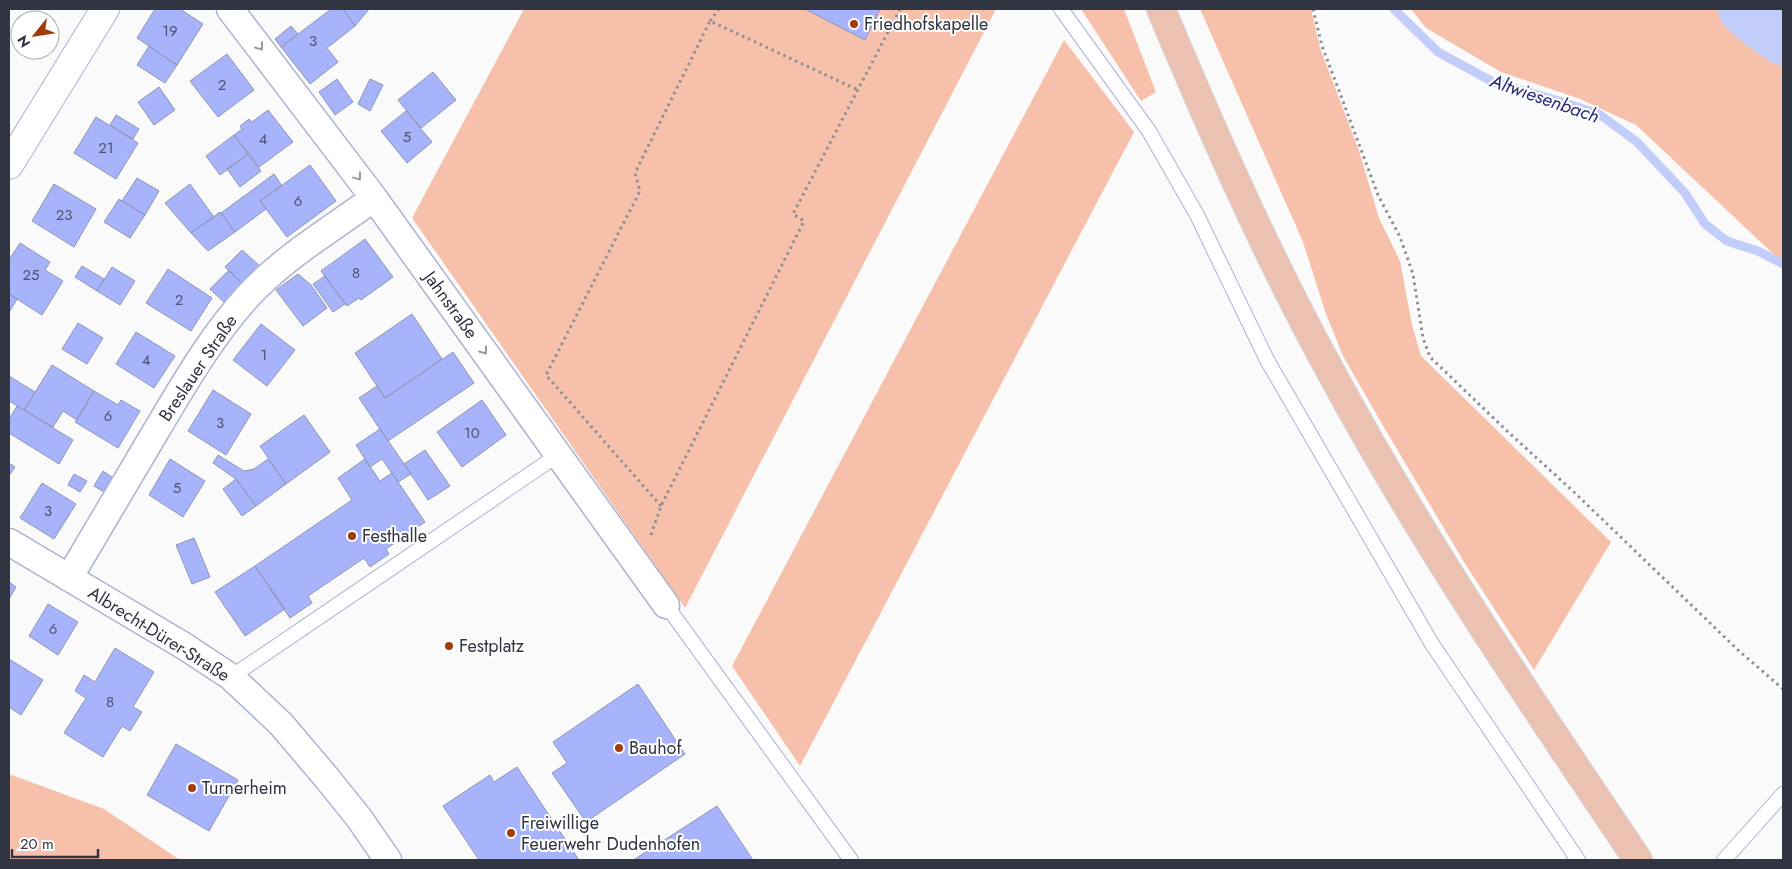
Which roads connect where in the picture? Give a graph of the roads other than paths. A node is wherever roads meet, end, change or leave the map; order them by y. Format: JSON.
{"nodes":[{"id":1,"x":105,"y":9,"type":"edge"},
{"id":2,"x":230,"y":9,"type":"edge"},
{"id":3,"x":1060,"y":9,"type":"edge"},
{"id":4,"x":1162,"y":9,"type":"edge"},
{"id":5,"x":12,"y":151,"type":"edge"},
{"id":6,"x":374,"y":198,"type":"junction"},
{"id":7,"x":558,"y":455,"type":"junction"},
{"id":8,"x":9,"y":542,"type":"edge"},
{"id":9,"x":69,"y":578,"type":"junction"},
{"id":10,"x":666,"y":605,"type":"joint"},
{"id":11,"x":231,"y":677,"type":"junction"},
{"id":12,"x":1783,"y":794,"type":"edge"},
{"id":13,"x":388,"y":860,"type":"edge"},
{"id":14,"x":851,"y":860,"type":"edge"},
{"id":15,"x":1578,"y":860,"type":"edge"},
{"id":16,"x":1638,"y":860,"type":"edge"},
{"id":17,"x":1724,"y":860,"type":"edge"}],
"edges":[{"from":1,"to":5,"type":"street"},
{"from":2,"to":6,"type":"street","name":"Jahnstraße","one_way":true},
{"from":3,"to":15,"type":"lane"},
{"from":4,"to":16,"type":"main road"},
{"from":6,"to":7,"type":"street","name":"Jahnstraße","one_way":true},
{"from":6,"to":9,"type":"street","name":"Breslauer Straße"},
{"from":7,"to":10,"type":"street","name":"Jahnstraße"},
{"from":7,"to":11,"type":"lane"},
{"from":8,"to":9,"type":"street","name":"Albrecht-Dürer-Straße"},
{"from":9,"to":11,"type":"street","name":"Albrecht-Dürer-Straße"},
{"from":10,"to":14,"type":"lane"},
{"from":11,"to":13,"type":"street","name":"Albrecht-Dürer-Straße"},
{"from":12,"to":17,"type":"lane"}]}
